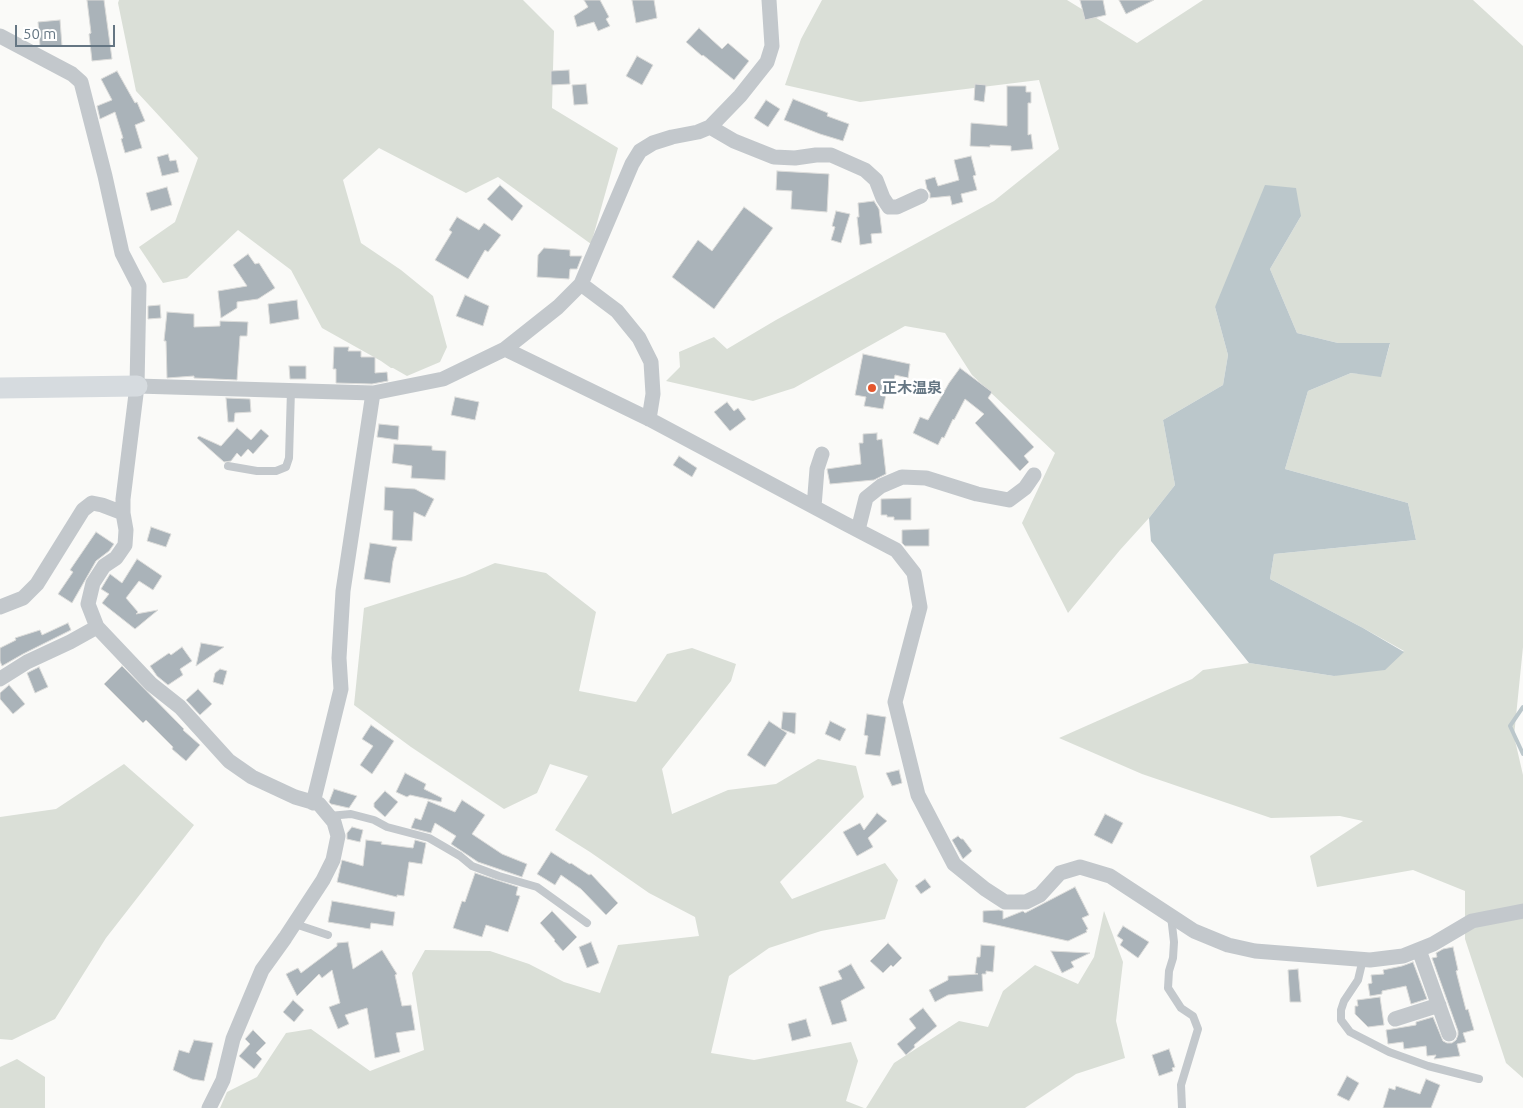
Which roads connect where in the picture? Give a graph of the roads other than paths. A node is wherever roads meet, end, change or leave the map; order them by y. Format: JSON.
{"nodes":[{"id":1,"x":769,"y":0,"type":"edge"},
{"id":2,"x":0,"y":36,"type":"edge"},
{"id":3,"x":710,"y":127,"type":"junction"},
{"id":4,"x":921,"y":196,"type":"dead end"},
{"id":5,"x":581,"y":284,"type":"junction"},
{"id":6,"x":505,"y":349,"type":"junction"},
{"id":7,"x":136,"y":386,"type":"junction"},
{"id":8,"x":0,"y":388,"type":"edge"},
{"id":9,"x":291,"y":390,"type":"junction"},
{"id":10,"x":373,"y":393,"type":"junction"},
{"id":11,"x":649,"y":419,"type":"junction"},
{"id":12,"x":822,"y":454,"type":"dead end"},
{"id":13,"x":228,"y":466,"type":"dead end"},
{"id":14,"x":1034,"y":474,"type":"dead end"},
{"id":15,"x":814,"y":507,"type":"junction"},
{"id":16,"x":123,"y":513,"type":"junction"},
{"id":17,"x":858,"y":530,"type":"junction"},
{"id":18,"x":0,"y":607,"type":"edge"},
{"id":19,"x":97,"y":627,"type":"junction"},
{"id":20,"x":0,"y":679,"type":"edge"},
{"id":21,"x":313,"y":803,"type":"junction"},
{"id":22,"x":329,"y":816,"type":"junction"},
{"id":23,"x":1523,"y":911,"type":"edge"},
{"id":24,"x":1171,"y":916,"type":"junction"},
{"id":25,"x":588,"y":923,"type":"dead end"},
{"id":26,"x":295,"y":924,"type":"junction"},
{"id":27,"x":328,"y":936,"type":"dead end"},
{"id":28,"x":1419,"y":950,"type":"junction"},
{"id":29,"x":1363,"y":960,"type":"junction"},
{"id":30,"x":1439,"y":1005,"type":"junction"},
{"id":31,"x":1395,"y":1019,"type":"dead end"},
{"id":32,"x":1449,"y":1034,"type":"dead end"},
{"id":33,"x":1479,"y":1079,"type":"dead end"},
{"id":34,"x":209,"y":1108,"type":"edge"},
{"id":35,"x":1182,"y":1108,"type":"edge"}],
"edges":[{"from":1,"to":3,"type":"street"},
{"from":2,"to":7,"type":"street"},
{"from":3,"to":4,"type":"street"},
{"from":3,"to":5,"type":"street"},
{"from":5,"to":6,"type":"street"},
{"from":5,"to":11,"type":"street"},
{"from":6,"to":10,"type":"street"},
{"from":6,"to":11,"type":"street"},
{"from":7,"to":8,"type":"street"},
{"from":7,"to":9,"type":"street"},
{"from":7,"to":16,"type":"street"},
{"from":9,"to":10,"type":"street"},
{"from":9,"to":13,"type":"lane"},
{"from":10,"to":21,"type":"street"},
{"from":11,"to":15,"type":"street"},
{"from":12,"to":15,"type":"street"},
{"from":14,"to":17,"type":"street"},
{"from":15,"to":17,"type":"street"},
{"from":16,"to":18,"type":"street"},
{"from":16,"to":19,"type":"street"},
{"from":17,"to":24,"type":"street"},
{"from":19,"to":20,"type":"street"},
{"from":19,"to":21,"type":"street"},
{"from":21,"to":22,"type":"street"},
{"from":22,"to":25,"type":"lane"},
{"from":22,"to":26,"type":"street"},
{"from":23,"to":28,"type":"street"},
{"from":24,"to":29,"type":"street"},
{"from":24,"to":35,"type":"lane"},
{"from":26,"to":27,"type":"lane"},
{"from":26,"to":34,"type":"street"},
{"from":28,"to":29,"type":"street"},
{"from":28,"to":30,"type":"street"},
{"from":29,"to":33,"type":"lane"},
{"from":30,"to":31,"type":"street"},
{"from":30,"to":32,"type":"street"}]}
